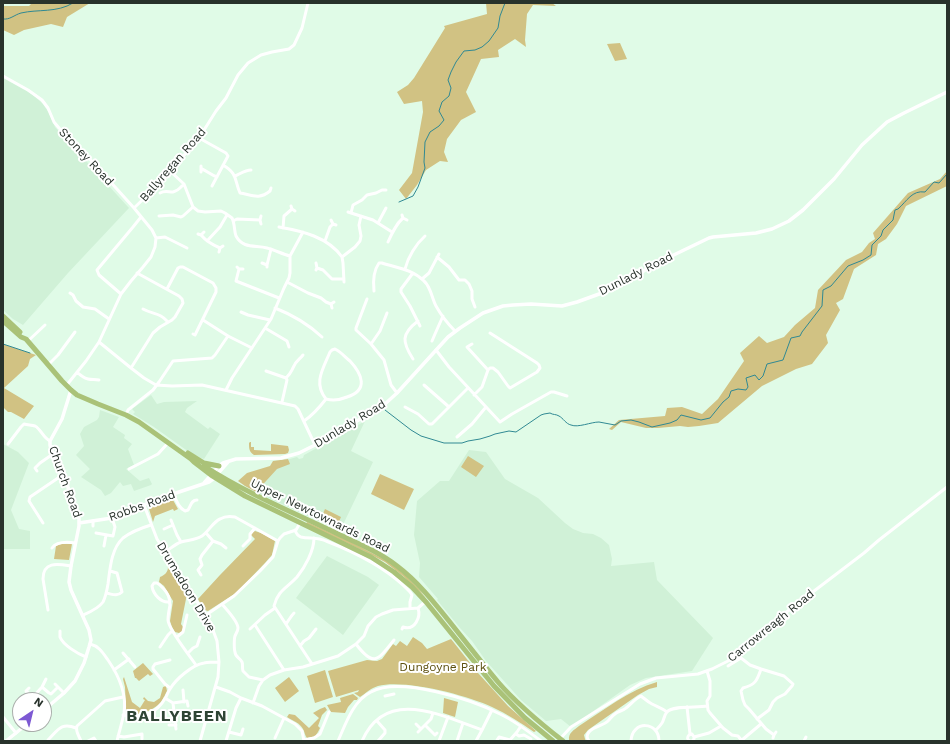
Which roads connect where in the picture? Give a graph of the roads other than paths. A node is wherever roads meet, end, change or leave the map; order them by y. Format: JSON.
{"nodes":[{"id":1,"x":308,"y":3,"type":"edge"},
{"id":2,"x":3,"y":76,"type":"edge"},
{"id":3,"x":947,"y":92,"type":"edge"},
{"id":4,"x":199,"y":138,"type":"junction"},
{"id":5,"x":223,"y":165,"type":"junction"},
{"id":6,"x":201,"y":169,"type":"dead end"},
{"id":7,"x":251,"y":170,"type":"dead end"},
{"id":8,"x":170,"y":171,"type":"junction"},
{"id":9,"x":235,"y":176,"type":"junction"},
{"id":10,"x":217,"y":177,"type":"junction"},
{"id":11,"x":184,"y":184,"type":"junction"},
{"id":12,"x":212,"y":186,"type":"dead end"},
{"id":13,"x":383,"y":189,"type":"dead end"},
{"id":14,"x":162,"y":191,"type":"dead end"},
{"id":15,"x":271,"y":191,"type":"dead end"},
{"id":16,"x":193,"y":206,"type":"junction"},
{"id":17,"x":134,"y":208,"type":"junction"},
{"id":18,"x":386,"y":208,"type":"dead end"},
{"id":19,"x":292,"y":209,"type":"dead end"},
{"id":20,"x":228,"y":215,"type":"junction"},
{"id":21,"x":361,"y":216,"type":"junction"},
{"id":22,"x":141,"y":217,"type":"junction"},
{"id":23,"x":162,"y":217,"type":"dead end"},
{"id":24,"x":404,"y":218,"type":"dead end"},
{"id":25,"x":260,"y":220,"type":"dead end"},
{"id":26,"x":331,"y":220,"type":"dead end"},
{"id":27,"x":233,"y":221,"type":"junction"},
{"id":28,"x":378,"y":223,"type":"junction"},
{"id":29,"x":303,"y":232,"type":"junction"},
{"id":30,"x":392,"y":232,"type":"junction"},
{"id":31,"x":201,"y":234,"type":"dead end"},
{"id":32,"x":423,"y":236,"type":"dead end"},
{"id":33,"x":156,"y":238,"type":"junction"},
{"id":34,"x":207,"y":241,"type":"junction"},
{"id":35,"x":325,"y":241,"type":"junction"},
{"id":36,"x":388,"y":242,"type":"dead end"},
{"id":37,"x":187,"y":243,"type":"dead end"},
{"id":38,"x":221,"y":249,"type":"dead end"},
{"id":39,"x":271,"y":249,"type":"junction"},
{"id":40,"x":290,"y":256,"type":"junction"},
{"id":41,"x":342,"y":257,"type":"junction"},
{"id":42,"x":262,"y":263,"type":"dead end"},
{"id":43,"x":316,"y":264,"type":"dead end"},
{"id":44,"x":240,"y":268,"type":"dead end"},
{"id":45,"x":405,"y":269,"type":"junction"},
{"id":46,"x":138,"y":273,"type":"junction"},
{"id":47,"x":413,"y":273,"type":"junction"},
{"id":48,"x":461,"y":276,"type":"dead end"},
{"id":49,"x":458,"y":278,"type":"junction"},
{"id":50,"x":422,"y":280,"type":"junction"},
{"id":51,"x":287,"y":282,"type":"junction"},
{"id":52,"x":167,"y":288,"type":"junction"},
{"id":53,"x":374,"y":291,"type":"dead end"},
{"id":54,"x":70,"y":293,"type":"dead end"},
{"id":55,"x":121,"y":294,"type":"junction"},
{"id":56,"x":279,"y":298,"type":"junction"},
{"id":57,"x":367,"y":302,"type":"dead end"},
{"id":58,"x":332,"y":305,"type":"dead end"},
{"id":59,"x":475,"y":305,"type":"dead end"},
{"id":60,"x":275,"y":308,"type":"junction"},
{"id":61,"x":143,"y":309,"type":"dead end"},
{"id":62,"x":241,"y":312,"type":"dead end"},
{"id":63,"x":388,"y":315,"type":"dead end"},
{"id":64,"x":3,"y":316,"type":"edge"},
{"id":65,"x":443,"y":316,"type":"junction"},
{"id":66,"x":110,"y":320,"type":"junction"},
{"id":67,"x":203,"y":320,"type":"junction"},
{"id":68,"x":270,"y":320,"type":"junction"},
{"id":69,"x":3,"y":321,"type":"edge"},
{"id":70,"x":418,"y":321,"type":"junction"},
{"id":71,"x":168,"y":322,"type":"junction"},
{"id":72,"x":45,"y":325,"type":"dead end"},
{"id":73,"x":420,"y":326,"type":"dead end"},
{"id":74,"x":265,"y":328,"type":"junction"},
{"id":75,"x":455,"y":331,"type":"junction"},
{"id":76,"x":74,"y":332,"type":"dead end"},
{"id":77,"x":493,"y":333,"type":"dead end"},
{"id":78,"x":193,"y":334,"type":"dead end"},
{"id":79,"x":228,"y":336,"type":"junction"},
{"id":80,"x":322,"y":337,"type":"dead end"},
{"id":81,"x":26,"y":339,"type":"junction"},
{"id":82,"x":432,"y":341,"type":"dead end"},
{"id":83,"x":99,"y":342,"type":"junction"},
{"id":84,"x":370,"y":344,"type":"junction"},
{"id":85,"x":472,"y":344,"type":"dead end"},
{"id":86,"x":289,"y":347,"type":"dead end"},
{"id":87,"x":252,"y":348,"type":"junction"},
{"id":88,"x":436,"y":350,"type":"junction"},
{"id":89,"x":303,"y":355,"type":"dead end"},
{"id":90,"x":413,"y":359,"type":"dead end"},
{"id":91,"x":48,"y":365,"type":"junction"},
{"id":92,"x":131,"y":368,"type":"junction"},
{"id":93,"x":488,"y":370,"type":"junction"},
{"id":94,"x":265,"y":371,"type":"dead end"},
{"id":95,"x":77,"y":372,"type":"junction"},
{"id":96,"x":286,"y":378,"type":"junction"},
{"id":97,"x":98,"y":380,"type":"dead end"},
{"id":98,"x":156,"y":385,"type":"junction"},
{"id":99,"x":426,"y":385,"type":"dead end"},
{"id":100,"x":66,"y":386,"type":"junction"},
{"id":101,"x":468,"y":388,"type":"junction"},
{"id":102,"x":71,"y":390,"type":"junction"},
{"id":103,"x":226,"y":390,"type":"junction"},
{"id":104,"x":397,"y":393,"type":"junction"},
{"id":105,"x":474,"y":395,"type":"junction"},
{"id":106,"x":326,"y":399,"type":"junction"},
{"id":107,"x":563,"y":400,"type":"dead end"},
{"id":108,"x":282,"y":402,"type":"junction"},
{"id":109,"x":410,"y":404,"type":"dead end"},
{"id":110,"x":528,"y":406,"type":"junction"},
{"id":111,"x":449,"y":407,"type":"junction"},
{"id":112,"x":486,"y":407,"type":"junction"},
{"id":113,"x":530,"y":410,"type":"dead end"},
{"id":114,"x":126,"y":415,"type":"junction"},
{"id":115,"x":304,"y":421,"type":"junction"},
{"id":116,"x":459,"y":437,"type":"dead end"},
{"id":117,"x":50,"y":441,"type":"junction"},
{"id":118,"x":168,"y":443,"type":"junction"},
{"id":119,"x":8,"y":444,"type":"dead end"},
{"id":120,"x":315,"y":445,"type":"junction"},
{"id":121,"x":173,"y":446,"type":"junction"},
{"id":122,"x":53,"y":454,"type":"junction"},
{"id":123,"x":228,"y":462,"type":"junction"},
{"id":124,"x":219,"y":466,"type":"junction"},
{"id":125,"x":129,"y":470,"type":"dead end"},
{"id":126,"x":37,"y":471,"type":"dead end"},
{"id":127,"x":64,"y":474,"type":"junction"},
{"id":128,"x":214,"y":475,"type":"junction"},
{"id":129,"x":947,"y":487,"type":"edge"},
{"id":130,"x":174,"y":494,"type":"junction"},
{"id":131,"x":197,"y":500,"type":"dead end"},
{"id":132,"x":144,"y":505,"type":"junction"},
{"id":133,"x":112,"y":518,"type":"junction"},
{"id":134,"x":171,"y":520,"type":"dead end"},
{"id":135,"x":301,"y":520,"type":"junction"},
{"id":136,"x":93,"y":521,"type":"junction"},
{"id":137,"x":43,"y":523,"type":"dead end"},
{"id":138,"x":79,"y":523,"type":"junction"},
{"id":139,"x":151,"y":525,"type":"junction"},
{"id":140,"x":173,"y":525,"type":"junction"},
{"id":141,"x":93,"y":526,"type":"dead end"},
{"id":142,"x":255,"y":528,"type":"junction"},
{"id":143,"x":164,"y":529,"type":"dead end"},
{"id":144,"x":295,"y":530,"type":"junction"},
{"id":145,"x":96,"y":533,"type":"dead end"},
{"id":146,"x":106,"y":534,"type":"junction"},
{"id":147,"x":206,"y":534,"type":"junction"},
{"id":148,"x":314,"y":538,"type":"junction"},
{"id":149,"x":213,"y":541,"type":"junction"},
{"id":150,"x":278,"y":541,"type":"junction"},
{"id":151,"x":181,"y":542,"type":"junction"},
{"id":152,"x":75,"y":543,"type":"junction"},
{"id":153,"x":104,"y":546,"type":"dead end"},
{"id":154,"x":243,"y":546,"type":"dead end"},
{"id":155,"x":52,"y":548,"type":"dead end"},
{"id":156,"x":226,"y":548,"type":"dead end"},
{"id":157,"x":165,"y":552,"type":"junction"},
{"id":158,"x":71,"y":566,"type":"junction"},
{"id":159,"x":110,"y":571,"type":"junction"},
{"id":160,"x":201,"y":575,"type":"dead end"},
{"id":161,"x":106,"y":593,"type":"junction"},
{"id":162,"x":428,"y":600,"type":"junction"},
{"id":163,"x":169,"y":602,"type":"junction"},
{"id":164,"x":222,"y":604,"type":"junction"},
{"id":165,"x":275,"y":608,"type":"junction"},
{"id":166,"x":410,"y":608,"type":"junction"},
{"id":167,"x":418,"y":608,"type":"junction"},
{"id":168,"x":48,"y":610,"type":"dead end"},
{"id":169,"x":294,"y":612,"type":"dead end"},
{"id":170,"x":83,"y":615,"type":"junction"},
{"id":171,"x":187,"y":615,"type":"dead end"},
{"id":172,"x":206,"y":615,"type":"junction"},
{"id":173,"x":286,"y":624,"type":"junction"},
{"id":174,"x":255,"y":625,"type":"junction"},
{"id":175,"x":316,"y":629,"type":"dead end"},
{"id":176,"x":402,"y":629,"type":"dead end"},
{"id":177,"x":250,"y":630,"type":"dead end"},
{"id":178,"x":60,"y":631,"type":"dead end"},
{"id":179,"x":172,"y":631,"type":"junction"},
{"id":180,"x":177,"y":637,"type":"junction"},
{"id":181,"x":200,"y":637,"type":"dead end"},
{"id":182,"x":394,"y":640,"type":"dead end"},
{"id":183,"x":90,"y":644,"type":"junction"},
{"id":184,"x":356,"y":644,"type":"junction"},
{"id":185,"x":300,"y":646,"type":"junction"},
{"id":186,"x":160,"y":647,"type":"dead end"},
{"id":187,"x":123,"y":653,"type":"dead end"},
{"id":188,"x":188,"y":653,"type":"junction"},
{"id":189,"x":86,"y":657,"type":"junction"},
{"id":190,"x":154,"y":659,"type":"dead end"},
{"id":191,"x":129,"y":660,"type":"junction"},
{"id":192,"x":170,"y":660,"type":"dead end"},
{"id":193,"x":219,"y":662,"type":"junction"},
{"id":194,"x":155,"y":664,"type":"junction"},
{"id":195,"x":312,"y":664,"type":"junction"},
{"id":196,"x":196,"y":665,"type":"junction"},
{"id":197,"x":135,"y":667,"type":"dead end"},
{"id":198,"x":734,"y":669,"type":"dead end"},
{"id":199,"x":761,"y":669,"type":"junction"},
{"id":200,"x":114,"y":670,"type":"junction"},
{"id":201,"x":284,"y":670,"type":"junction"},
{"id":202,"x":707,"y":671,"type":"junction"},
{"id":203,"x":46,"y":679,"type":"dead end"},
{"id":204,"x":263,"y":680,"type":"junction"},
{"id":205,"x":216,"y":686,"type":"junction"},
{"id":206,"x":388,"y":687,"type":"junction"},
{"id":207,"x":29,"y":688,"type":"dead end"},
{"id":208,"x":42,"y":688,"type":"junction"},
{"id":209,"x":170,"y":688,"type":"junction"},
{"id":210,"x":183,"y":690,"type":"dead end"},
{"id":211,"x":64,"y":693,"type":"junction"},
{"id":212,"x":394,"y":694,"type":"dead end"},
{"id":213,"x":124,"y":697,"type":"junction"},
{"id":214,"x":165,"y":698,"type":"junction"},
{"id":215,"x":241,"y":698,"type":"junction"},
{"id":216,"x":184,"y":702,"type":"junction"},
{"id":217,"x":52,"y":703,"type":"edge"},
{"id":218,"x":173,"y":703,"type":"junction"},
{"id":219,"x":254,"y":703,"type":"junction"},
{"id":220,"x":188,"y":706,"type":"dead end"},
{"id":221,"x":707,"y":706,"type":"junction"},
{"id":222,"x":687,"y":707,"type":"junction"},
{"id":223,"x":492,"y":710,"type":"junction"},
{"id":224,"x":330,"y":712,"type":"dead end"},
{"id":225,"x":667,"y":712,"type":"junction"},
{"id":226,"x":433,"y":713,"type":"junction"},
{"id":227,"x":123,"y":715,"type":"junction"},
{"id":228,"x":3,"y":717,"type":"edge"},
{"id":229,"x":448,"y":717,"type":"junction"},
{"id":230,"x":284,"y":718,"type":"junction"},
{"id":231,"x":757,"y":719,"type":"junction"},
{"id":232,"x":377,"y":721,"type":"junction"},
{"id":233,"x":463,"y":723,"type":"junction"},
{"id":234,"x":416,"y":724,"type":"dead end"},
{"id":235,"x":425,"y":724,"type":"junction"},
{"id":236,"x":761,"y":724,"type":"junction"},
{"id":237,"x":169,"y":725,"type":"dead end"},
{"id":238,"x":521,"y":726,"type":"junction"},
{"id":239,"x":721,"y":726,"type":"junction"},
{"id":240,"x":76,"y":728,"type":"junction"},
{"id":241,"x":547,"y":728,"type":"junction"},
{"id":242,"x":243,"y":729,"type":"dead end"},
{"id":243,"x":421,"y":729,"type":"junction"},
{"id":244,"x":482,"y":730,"type":"junction"},
{"id":245,"x":656,"y":730,"type":"junction"},
{"id":246,"x":229,"y":732,"type":"junction"},
{"id":247,"x":418,"y":732,"type":"dead end"},
{"id":248,"x":16,"y":733,"type":"joint"},
{"id":249,"x":543,"y":733,"type":"junction"},
{"id":250,"x":437,"y":734,"type":"dead end"},
{"id":251,"x":516,"y":734,"type":"junction"},
{"id":252,"x":690,"y":734,"type":"junction"},
{"id":253,"x":774,"y":735,"type":"dead end"},
{"id":254,"x":118,"y":736,"type":"junction"},
{"id":255,"x":694,"y":737,"type":"junction"},
{"id":256,"x":806,"y":737,"type":"dead end"},
{"id":257,"x":142,"y":738,"type":"dead end"},
{"id":258,"x":275,"y":738,"type":"dead end"},
{"id":259,"x":538,"y":738,"type":"junction"},
{"id":260,"x":531,"y":739,"type":"dead end"},
{"id":261,"x":48,"y":740,"type":"edge"},
{"id":262,"x":497,"y":740,"type":"dead end"},
{"id":263,"x":6,"y":741,"type":"edge"},
{"id":264,"x":81,"y":741,"type":"edge"},
{"id":265,"x":88,"y":741,"type":"edge"},
{"id":266,"x":96,"y":741,"type":"edge"},
{"id":267,"x":116,"y":741,"type":"edge"},
{"id":268,"x":200,"y":741,"type":"edge"},
{"id":269,"x":226,"y":741,"type":"edge"},
{"id":270,"x":304,"y":741,"type":"edge"},
{"id":271,"x":338,"y":741,"type":"edge"},
{"id":272,"x":362,"y":741,"type":"edge"},
{"id":273,"x":378,"y":741,"type":"edge"},
{"id":274,"x":439,"y":741,"type":"edge"},
{"id":275,"x":457,"y":741,"type":"edge"},
{"id":276,"x":476,"y":741,"type":"edge"},
{"id":277,"x":510,"y":741,"type":"edge"},
{"id":278,"x":541,"y":741,"type":"edge"},
{"id":279,"x":553,"y":741,"type":"edge"},
{"id":280,"x":560,"y":741,"type":"edge"},
{"id":281,"x":589,"y":741,"type":"edge"},
{"id":282,"x":631,"y":741,"type":"edge"},
{"id":283,"x":659,"y":741,"type":"edge"},
{"id":284,"x":691,"y":741,"type":"edge"},
{"id":285,"x":742,"y":741,"type":"edge"},
{"id":286,"x":804,"y":741,"type":"edge"}],
"edges":[{"from":1,"to":4,"type":"street","name":"Ballyregan Road"},
{"from":2,"to":17,"type":"street","name":"Stoney Road"},
{"from":3,"to":75,"type":"street","name":"Dunlady Road"},
{"from":4,"to":5,"type":"street"},
{"from":4,"to":8,"type":"street","name":"Ballyregan Road"},
{"from":5,"to":9,"type":"street"},
{"from":5,"to":10,"type":"street"},
{"from":6,"to":10,"type":"street"},
{"from":7,"to":9,"type":"street"},
{"from":8,"to":11,"type":"street"},
{"from":8,"to":17,"type":"street","name":"Ballyregan Road"},
{"from":9,"to":15,"type":"street"},
{"from":10,"to":12,"type":"street"},
{"from":11,"to":14,"type":"street"},
{"from":11,"to":16,"type":"street"},
{"from":13,"to":21,"type":"street"},
{"from":16,"to":20,"type":"street"},
{"from":16,"to":23,"type":"street"},
{"from":17,"to":22,"type":"street","name":"Ballyregan Road"},
{"from":18,"to":28,"type":"street"},
{"from":19,"to":29,"type":"street"},
{"from":20,"to":27,"type":"street"},
{"from":20,"to":34,"type":"street"},
{"from":21,"to":28,"type":"street"},
{"from":21,"to":41,"type":"street"},
{"from":22,"to":33,"type":"street","name":"Ballyregan Road"},
{"from":22,"to":55,"type":"street"},
{"from":24,"to":30,"type":"street"},
{"from":25,"to":27,"type":"street"},
{"from":26,"to":35,"type":"street"},
{"from":27,"to":39,"type":"street"},
{"from":28,"to":30,"type":"street"},
{"from":29,"to":35,"type":"street"},
{"from":29,"to":40,"type":"street"},
{"from":30,"to":36,"type":"street"},
{"from":31,"to":34,"type":"street"},
{"from":32,"to":45,"type":"street"},
{"from":33,"to":37,"type":"street"},
{"from":33,"to":46,"type":"street"},
{"from":34,"to":38,"type":"street"},
{"from":35,"to":41,"type":"street"},
{"from":39,"to":40,"type":"street"},
{"from":39,"to":42,"type":"street"},
{"from":40,"to":51,"type":"street"},
{"from":41,"to":43,"type":"street"},
{"from":44,"to":56,"type":"street"},
{"from":45,"to":47,"type":"street"},
{"from":45,"to":53,"type":"street"},
{"from":46,"to":52,"type":"street"},
{"from":46,"to":55,"type":"street"},
{"from":47,"to":50,"type":"street"},
{"from":47,"to":70,"type":"street"},
{"from":48,"to":49,"type":"street"},
{"from":49,"to":50,"type":"street"},
{"from":49,"to":59,"type":"street"},
{"from":50,"to":65,"type":"street"},
{"from":51,"to":56,"type":"street"},
{"from":51,"to":58,"type":"street"},
{"from":52,"to":67,"type":"street"},
{"from":52,"to":71,"type":"street"},
{"from":54,"to":66,"type":"street"},
{"from":55,"to":66,"type":"street"},
{"from":56,"to":60,"type":"street"},
{"from":57,"to":84,"type":"street"},
{"from":60,"to":68,"type":"street"},
{"from":60,"to":80,"type":"street"},
{"from":61,"to":71,"type":"street"},
{"from":62,"to":68,"type":"street"},
{"from":63,"to":84,"type":"street"},
{"from":64,"to":81,"type":"highway","name":"Upper Newtownards Road"},
{"from":65,"to":75,"type":"street"},
{"from":65,"to":82,"type":"street"},
{"from":66,"to":83,"type":"street"},
{"from":67,"to":78,"type":"street"},
{"from":67,"to":79,"type":"street"},
{"from":68,"to":74,"type":"street"},
{"from":69,"to":81,"type":"highway","name":"Upper Newtownards Road"},
{"from":70,"to":73,"type":"street"},
{"from":70,"to":90,"type":"street"},
{"from":71,"to":92,"type":"street"},
{"from":72,"to":81,"type":"street"},
{"from":74,"to":86,"type":"street"},
{"from":74,"to":87,"type":"street"},
{"from":75,"to":88,"type":"street","name":"Dunlady Road"},
{"from":76,"to":91,"type":"street"},
{"from":77,"to":93,"type":"street"},
{"from":79,"to":87,"type":"street"},
{"from":79,"to":98,"type":"street"},
{"from":81,"to":91,"type":"highway","name":"Upper Newtownards Road"},
{"from":83,"to":92,"type":"street"},
{"from":83,"to":95,"type":"street"},
{"from":84,"to":104,"type":"street"},
{"from":85,"to":93,"type":"street"},
{"from":87,"to":103,"type":"street"},
{"from":88,"to":101,"type":"street"},
{"from":88,"to":104,"type":"street","name":"Dunlady Road"},
{"from":89,"to":96,"type":"street"},
{"from":91,"to":100,"type":"highway","name":"Upper Newtownards Road"},
{"from":92,"to":98,"type":"street"},
{"from":93,"to":105,"type":"street"},
{"from":94,"to":96,"type":"street"},
{"from":95,"to":97,"type":"street"},
{"from":95,"to":100,"type":"street"},
{"from":96,"to":108,"type":"street"},
{"from":98,"to":103,"type":"street"},
{"from":98,"to":114,"type":"street"},
{"from":99,"to":111,"type":"street"},
{"from":100,"to":102,"type":"highway","name":"Upper Newtownards Road"},
{"from":101,"to":105,"type":"street"},
{"from":101,"to":111,"type":"street"},
{"from":102,"to":114,"type":"highway","name":"Upper Newtownards Road"},
{"from":102,"to":117,"type":"street","name":"Church Road"},
{"from":103,"to":108,"type":"street"},
{"from":104,"to":120,"type":"street","name":"Dunlady Road"},
{"from":105,"to":112,"type":"street"},
{"from":106,"to":106,"type":"street"},
{"from":106,"to":115,"type":"street"},
{"from":107,"to":110,"type":"street"},
{"from":108,"to":115,"type":"street"},
{"from":109,"to":111,"type":"street"},
{"from":110,"to":112,"type":"street"},
{"from":110,"to":113,"type":"street"},
{"from":112,"to":116,"type":"street"},
{"from":114,"to":118,"type":"highway","name":"Upper Newtownards Road"},
{"from":115,"to":120,"type":"street"},
{"from":117,"to":119,"type":"street"},
{"from":117,"to":122,"type":"street","name":"Church Road"},
{"from":118,"to":121,"type":"highway","name":"Upper Newtownards Road"},
{"from":118,"to":125,"type":"street"},
{"from":120,"to":123,"type":"street","name":"Dunlady Road"},
{"from":121,"to":124,"type":"highway"},
{"from":121,"to":128,"type":"highway","name":"Upper Newtownards Road"},
{"from":122,"to":126,"type":"street"},
{"from":122,"to":127,"type":"street","name":"Church Road"},
{"from":123,"to":124,"type":"street","name":"Dunlady Road"},
{"from":123,"to":128,"type":"street"},
{"from":124,"to":128,"type":"street","name":"Dunlady Road"},
{"from":127,"to":137,"type":"street"},
{"from":127,"to":138,"type":"street","name":"Church Road"},
{"from":128,"to":130,"type":"street","name":"Robbs Road"},
{"from":128,"to":135,"type":"highway","name":"Upper Newtownards Road"},
{"from":129,"to":202,"type":"street","name":"Carrowreagh Road"},
{"from":130,"to":131,"type":"street"},
{"from":130,"to":132,"type":"street","name":"Robbs Road"},
{"from":132,"to":133,"type":"street","name":"Robbs Road"},
{"from":132,"to":139,"type":"street","name":"Drumadoon Drive"},
{"from":133,"to":136,"type":"street","name":"Robbs Road"},
{"from":133,"to":146,"type":"street"},
{"from":134,"to":140,"type":"street"},
{"from":135,"to":144,"type":"street"},
{"from":135,"to":162,"type":"highway","name":"Upper Newtownards Road"},
{"from":136,"to":138,"type":"street","name":"Robbs Road"},
{"from":136,"to":141,"type":"street"},
{"from":138,"to":152,"type":"street","name":"Church Road"},
{"from":139,"to":157,"type":"street","name":"Drumadoon Drive"},
{"from":139,"to":159,"type":"street"},
{"from":140,"to":143,"type":"street"},
{"from":140,"to":151,"type":"street"},
{"from":142,"to":147,"type":"street"},
{"from":142,"to":150,"type":"street"},
{"from":142,"to":154,"type":"street"},
{"from":144,"to":148,"type":"street"},
{"from":144,"to":150,"type":"street"},
{"from":145,"to":146,"type":"street"},
{"from":146,"to":153,"type":"street"},
{"from":147,"to":149,"type":"street"},
{"from":147,"to":151,"type":"street"},
{"from":148,"to":165,"type":"street"},
{"from":148,"to":166,"type":"street"},
{"from":149,"to":156,"type":"street"},
{"from":149,"to":160,"type":"street"},
{"from":150,"to":164,"type":"street"},
{"from":151,"to":157,"type":"street"},
{"from":152,"to":155,"type":"street"},
{"from":152,"to":158,"type":"street","name":"Church Road"},
{"from":157,"to":172,"type":"street","name":"Drumadoon Drive"},
{"from":158,"to":168,"type":"street"},
{"from":158,"to":170,"type":"street","name":"Church Road"},
{"from":159,"to":161,"type":"street"},
{"from":159,"to":161,"type":"street"},
{"from":161,"to":170,"type":"street"},
{"from":162,"to":167,"type":"street"},
{"from":162,"to":241,"type":"highway","name":"Upper Newtownards Road"},
{"from":162,"to":249,"type":"highway","name":"Upper Newtownards Road"},
{"from":163,"to":163,"type":"street"},
{"from":163,"to":179,"type":"street"},
{"from":164,"to":172,"type":"street"},
{"from":164,"to":204,"type":"street"},
{"from":165,"to":173,"type":"street"},
{"from":165,"to":174,"type":"street"},
{"from":166,"to":167,"type":"street"},
{"from":166,"to":184,"type":"street"},
{"from":167,"to":176,"type":"street"},
{"from":169,"to":173,"type":"street"},
{"from":170,"to":183,"type":"street","name":"Church Road"},
{"from":171,"to":180,"type":"street"},
{"from":172,"to":193,"type":"street","name":"Drumadoon Drive"},
{"from":173,"to":185,"type":"street"},
{"from":174,"to":177,"type":"street"},
{"from":174,"to":201,"type":"street"},
{"from":175,"to":185,"type":"street"},
{"from":178,"to":189,"type":"street"},
{"from":179,"to":180,"type":"street"},
{"from":179,"to":186,"type":"street"},
{"from":180,"to":188,"type":"street"},
{"from":181,"to":188,"type":"street"},
{"from":182,"to":184,"type":"street"},
{"from":183,"to":189,"type":"street"},
{"from":183,"to":200,"type":"street"},
{"from":184,"to":195,"type":"street"},
{"from":185,"to":195,"type":"street"},
{"from":187,"to":191,"type":"street"},
{"from":188,"to":196,"type":"street"},
{"from":189,"to":211,"type":"street"},
{"from":190,"to":194,"type":"street"},
{"from":191,"to":197,"type":"street"},
{"from":191,"to":200,"type":"street"},
{"from":192,"to":194,"type":"street"},
{"from":193,"to":196,"type":"street"},
{"from":193,"to":205,"type":"street","name":"Drumadoon Drive"},
{"from":194,"to":209,"type":"street"},
{"from":195,"to":201,"type":"street"},
{"from":196,"to":209,"type":"street"},
{"from":198,"to":199,"type":"street"},
{"from":199,"to":231,"type":"street"},
{"from":199,"to":231,"type":"street"},
{"from":200,"to":213,"type":"street"},
{"from":201,"to":204,"type":"street"},
{"from":202,"to":221,"type":"street"},
{"from":202,"to":280,"type":"street","name":"Carrowreagh Road"},
{"from":203,"to":208,"type":"street"},
{"from":204,"to":219,"type":"street"},
{"from":205,"to":215,"type":"street"},
{"from":205,"to":268,"type":"street","name":"Drumadoon Drive"},
{"from":206,"to":212,"type":"street"},
{"from":206,"to":223,"type":"street"},
{"from":206,"to":271,"type":"street"},
{"from":207,"to":208,"type":"street"},
{"from":208,"to":211,"type":"street"},
{"from":209,"to":214,"type":"street"},
{"from":210,"to":216,"type":"street"},
{"from":211,"to":217,"type":"street"},
{"from":213,"to":227,"type":"street"},
{"from":213,"to":240,"type":"street"},
{"from":214,"to":218,"type":"street"},
{"from":214,"to":227,"type":"street"},
{"from":215,"to":219,"type":"street"},
{"from":215,"to":246,"type":"street"},
{"from":216,"to":218,"type":"street"},
{"from":216,"to":220,"type":"street"},
{"from":218,"to":237,"type":"street"},
{"from":219,"to":230,"type":"street"},
{"from":221,"to":222,"type":"street"},
{"from":221,"to":239,"type":"street"},
{"from":222,"to":225,"type":"street"},
{"from":222,"to":252,"type":"street"},
{"from":223,"to":238,"type":"street"},
{"from":223,"to":244,"type":"street"},
{"from":224,"to":270,"type":"street"},
{"from":225,"to":245,"type":"street"},
{"from":225,"to":281,"type":"street"},
{"from":226,"to":229,"type":"street"},
{"from":226,"to":232,"type":"street"},
{"from":226,"to":235,"type":"street"},
{"from":227,"to":254,"type":"street"},
{"from":228,"to":248,"type":"street"},
{"from":229,"to":233,"type":"street"},
{"from":229,"to":274,"type":"street"},
{"from":230,"to":258,"type":"street"},
{"from":230,"to":270,"type":"street"},
{"from":231,"to":236,"type":"street"},
{"from":232,"to":272,"type":"street"},
{"from":232,"to":273,"type":"street"},
{"from":233,"to":244,"type":"street"},
{"from":233,"to":275,"type":"street"},
{"from":234,"to":243,"type":"street"},
{"from":235,"to":243,"type":"street"},
{"from":235,"to":250,"type":"street"},
{"from":236,"to":253,"type":"street"},
{"from":236,"to":285,"type":"street"},
{"from":238,"to":251,"type":"street"},
{"from":238,"to":259,"type":"street"},
{"from":239,"to":255,"type":"street"},
{"from":239,"to":285,"type":"street"},
{"from":240,"to":261,"type":"street"},
{"from":240,"to":264,"type":"street"},
{"from":241,"to":249,"type":"street"},
{"from":241,"to":280,"type":"highway","name":"Upper Newtownards Road"},
{"from":242,"to":246,"type":"street"},
{"from":243,"to":247,"type":"street"},
{"from":244,"to":276,"type":"street"},
{"from":245,"to":282,"type":"street"},
{"from":245,"to":283,"type":"street"},
{"from":246,"to":269,"type":"street"},
{"from":248,"to":263,"type":"street"},
{"from":249,"to":259,"type":"street"},
{"from":249,"to":279,"type":"highway","name":"Upper Newtownards Road"},
{"from":251,"to":260,"type":"street"},
{"from":251,"to":277,"type":"street"},
{"from":252,"to":255,"type":"street"},
{"from":252,"to":284,"type":"street"},
{"from":254,"to":257,"type":"street"},
{"from":254,"to":267,"type":"street"},
{"from":255,"to":284,"type":"street"},
{"from":256,"to":286,"type":"street"},
{"from":259,"to":278,"type":"street"},
{"from":262,"to":277,"type":"street"},
{"from":265,"to":266,"type":"street"}]}
